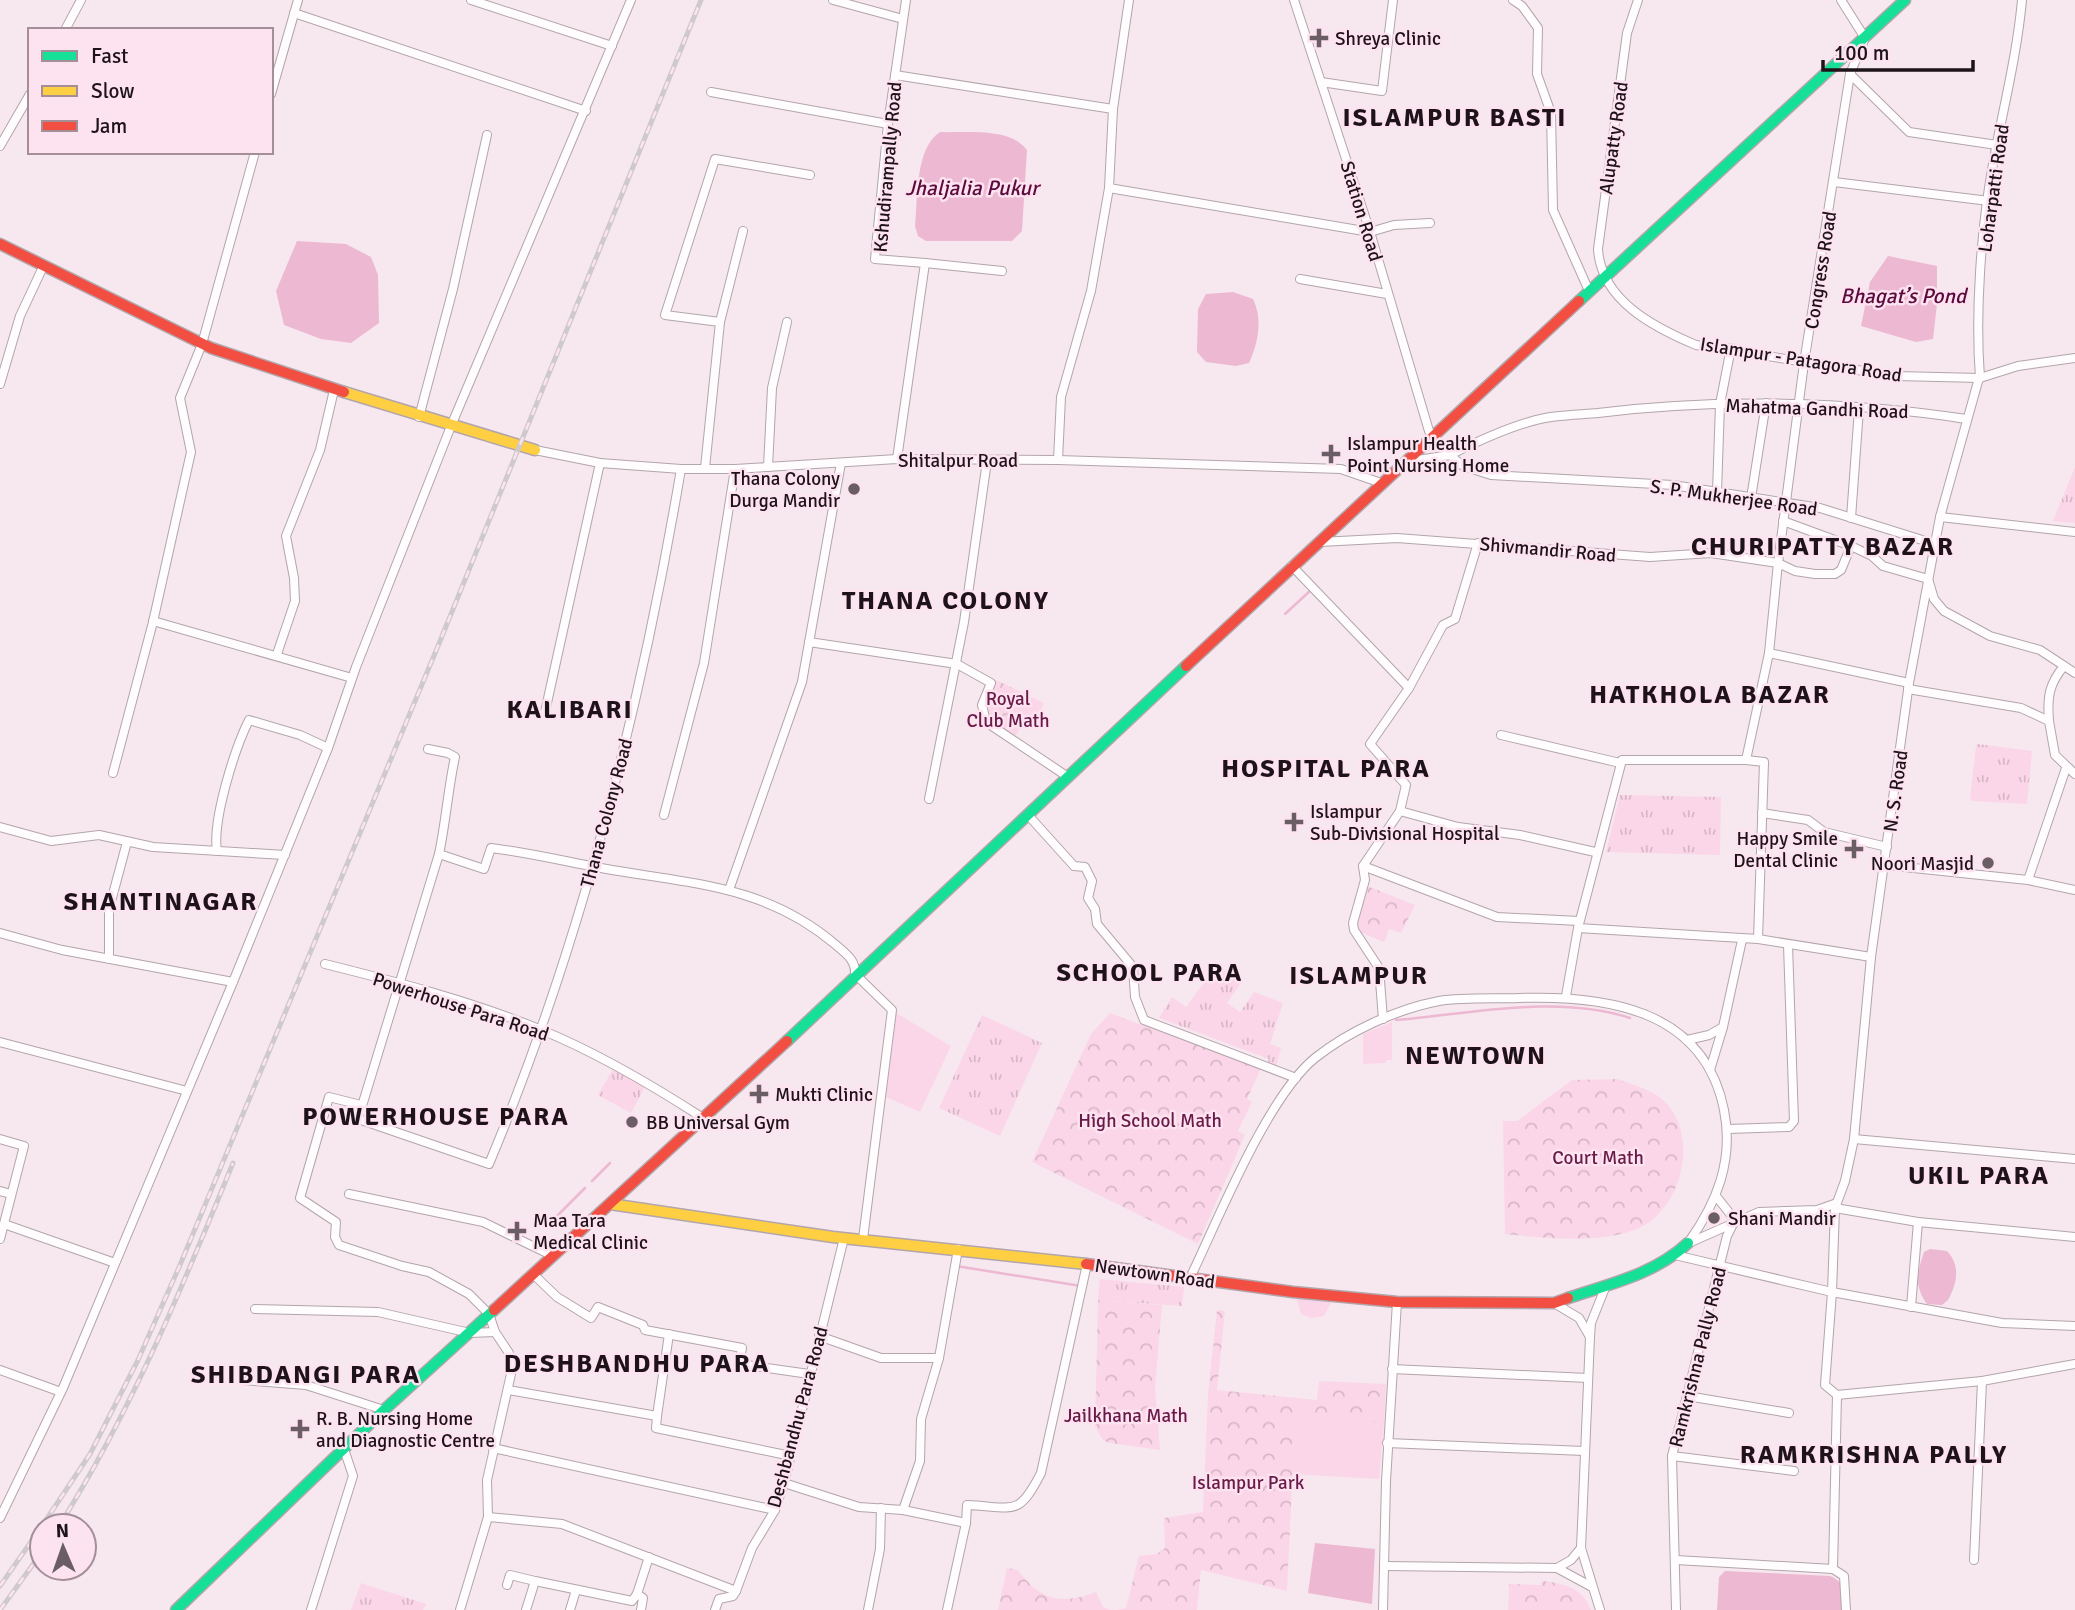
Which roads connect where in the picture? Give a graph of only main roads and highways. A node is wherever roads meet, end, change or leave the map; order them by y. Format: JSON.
{"nodes":[{"id":1,"x":1905,"y":0,"type":"edge"},
{"id":2,"x":0,"y":244,"type":"edge"},
{"id":3,"x":534,"y":450,"type":"road end"},
{"id":4,"x":610,"y":1204,"type":"junction"},
{"id":5,"x":1688,"y":1243,"type":"road end"},
{"id":6,"x":176,"y":1610,"type":"edge"}],
"edges":[{"from":1,"to":4,"type":"main road"},
{"from":2,"to":3,"type":"main road"},
{"from":4,"to":5,"type":"main road","name":"Newtown Road"},
{"from":4,"to":6,"type":"main road"}]}
